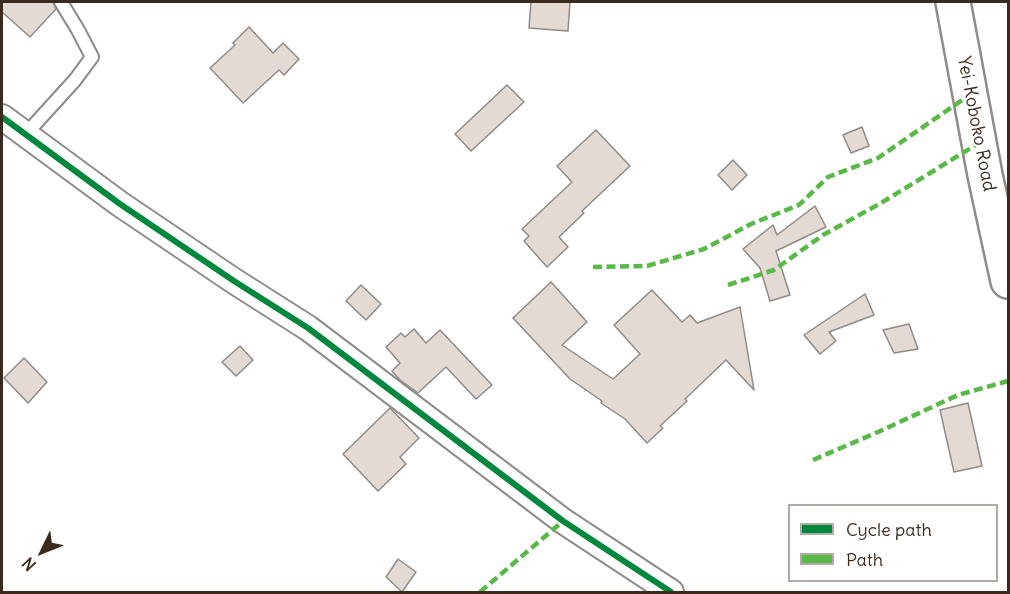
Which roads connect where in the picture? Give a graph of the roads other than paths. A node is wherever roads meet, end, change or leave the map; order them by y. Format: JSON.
{"nodes":[{"id":1,"x":61,"y":2,"type":"edge"},
{"id":2,"x":953,"y":2,"type":"edge"},
{"id":3,"x":2,"y":117,"type":"edge"},
{"id":4,"x":26,"y":135,"type":"junction"},
{"id":5,"x":1008,"y":281,"type":"edge"},
{"id":6,"x":671,"y":592,"type":"edge"}],
"edges":[{"from":1,"to":4,"type":"lane"},
{"from":2,"to":5,"type":"main road","name":"Yei-Koboko Road"},
{"from":3,"to":4,"type":"street"},
{"from":4,"to":6,"type":"street"}]}
